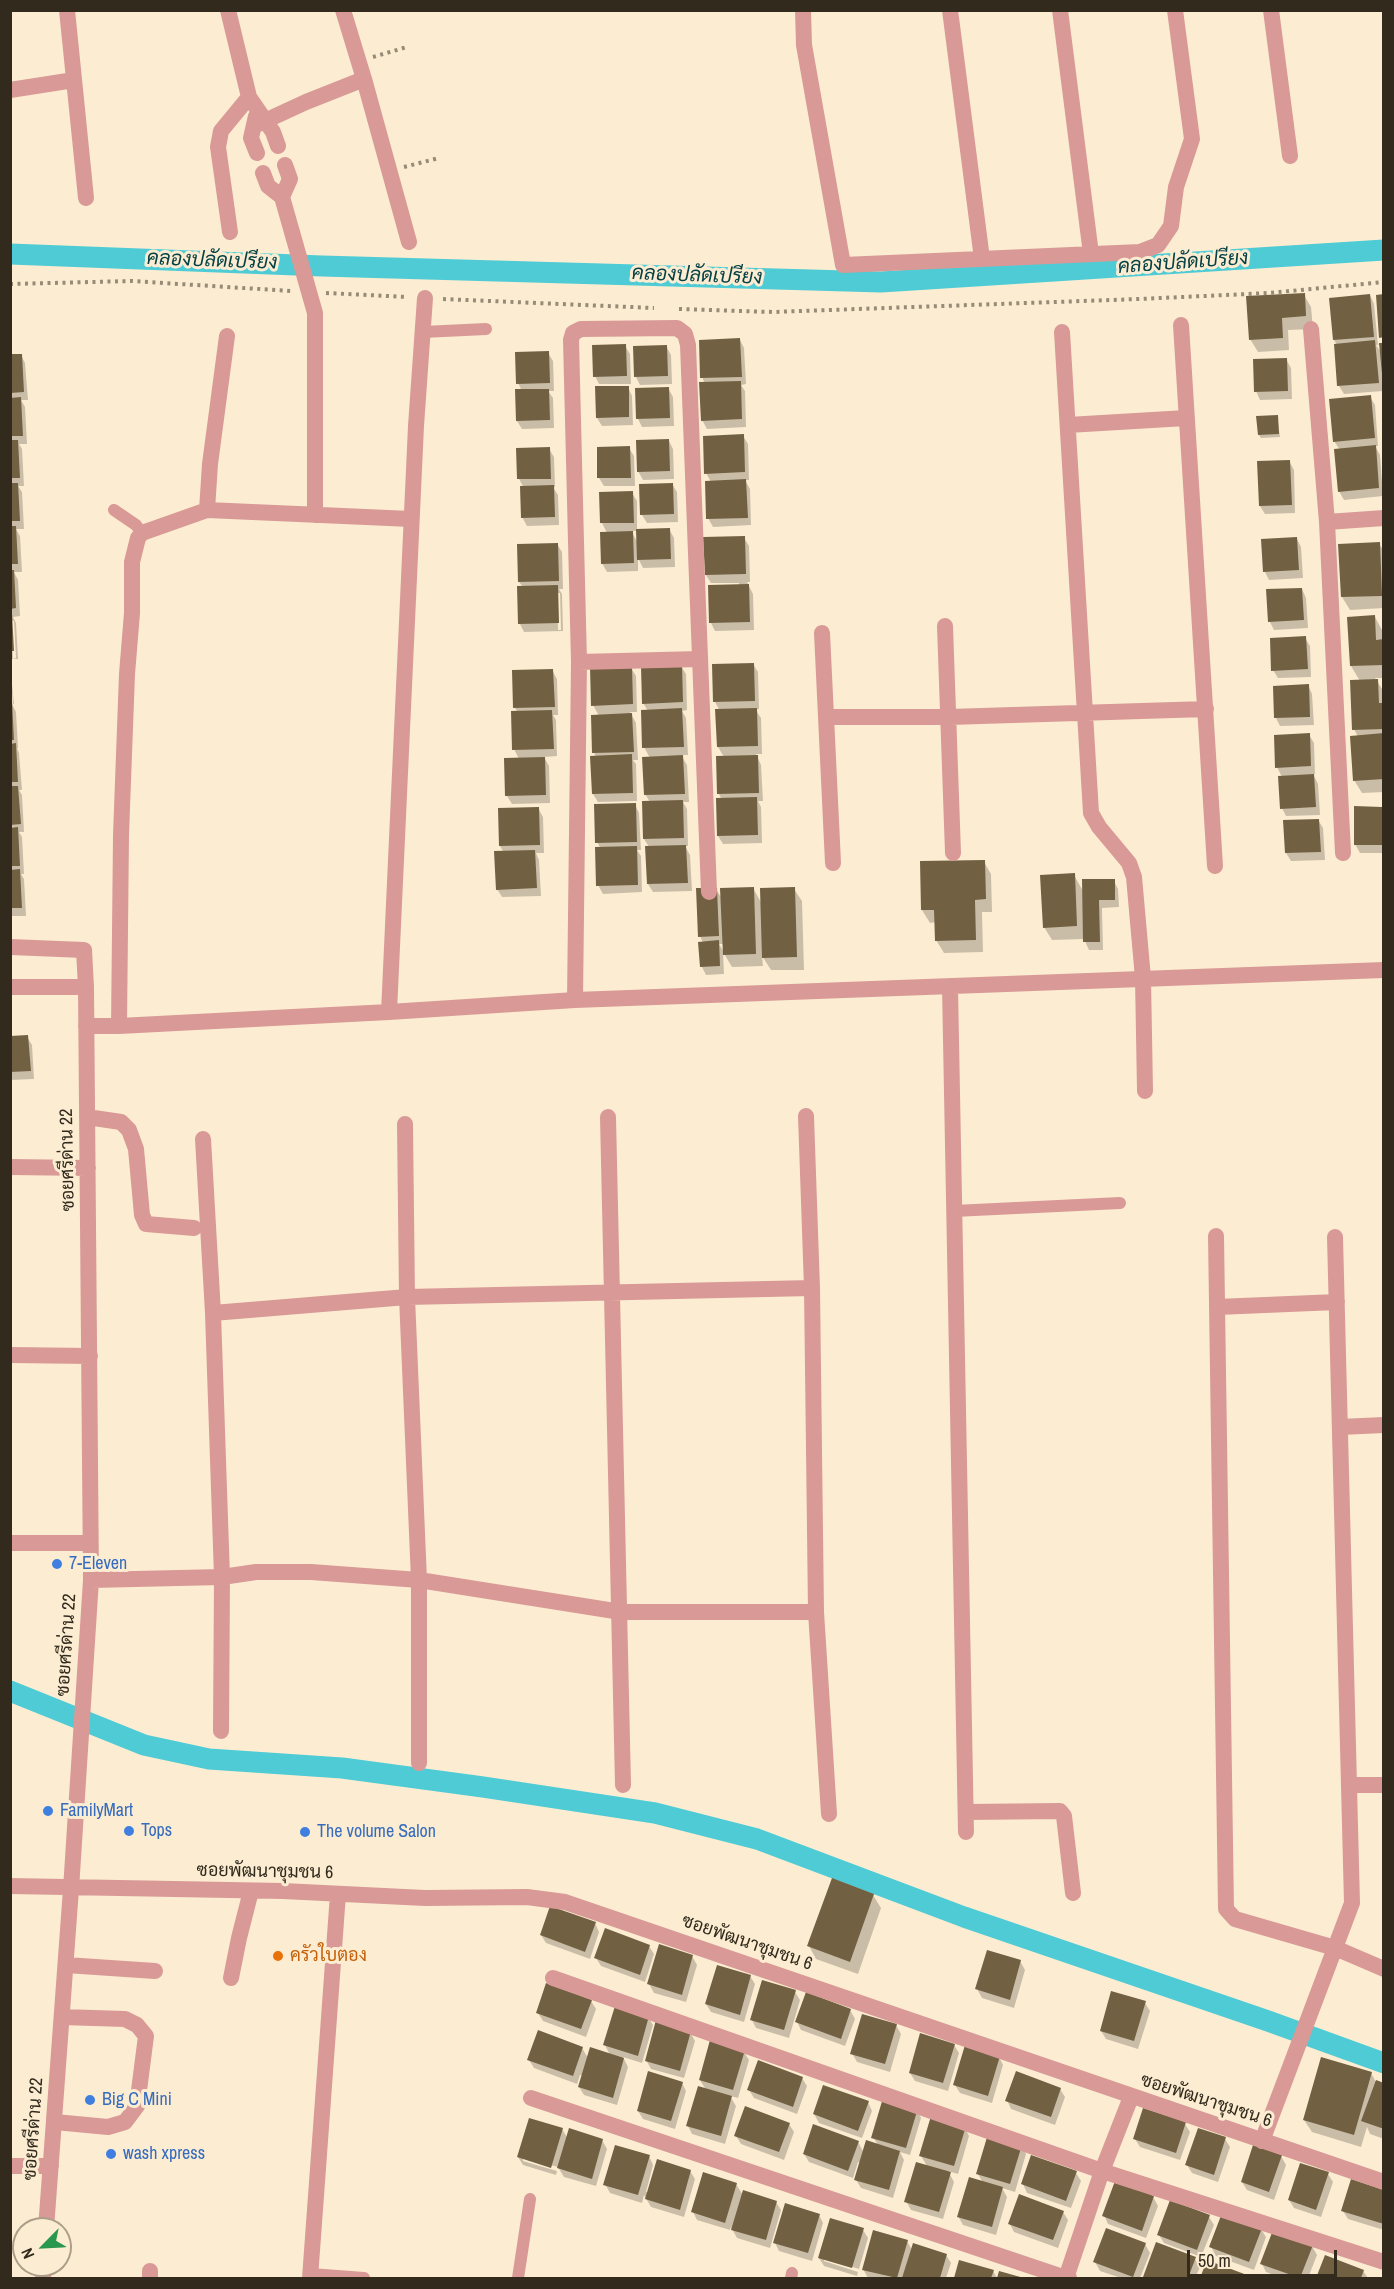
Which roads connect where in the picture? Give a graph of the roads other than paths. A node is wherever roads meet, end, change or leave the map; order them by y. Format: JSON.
{"nodes":[{"id":1,"x":67,"y":10,"type":"edge"},
{"id":2,"x":228,"y":10,"type":"edge"},
{"id":3,"x":343,"y":10,"type":"edge"},
{"id":4,"x":803,"y":10,"type":"edge"},
{"id":5,"x":950,"y":10,"type":"edge"},
{"id":6,"x":1060,"y":10,"type":"edge"},
{"id":7,"x":1175,"y":10,"type":"edge"},
{"id":8,"x":1271,"y":10,"type":"edge"},
{"id":9,"x":363,"y":79,"type":"junction"},
{"id":10,"x":74,"y":80,"type":"junction"},
{"id":11,"x":10,"y":90,"type":"edge"},
{"id":12,"x":256,"y":114,"type":"junction"},
{"id":13,"x":279,"y":146,"type":"dead end"},
{"id":14,"x":257,"y":153,"type":"dead end"},
{"id":15,"x":1290,"y":156,"type":"dead end"},
{"id":16,"x":285,"y":165,"type":"dead end"},
{"id":17,"x":263,"y":173,"type":"dead end"},
{"id":18,"x":282,"y":197,"type":"junction"},
{"id":19,"x":86,"y":198,"type":"dead end"},
{"id":20,"x":230,"y":232,"type":"dead end"},
{"id":21,"x":409,"y":242,"type":"dead end"},
{"id":22,"x":1091,"y":254,"type":"junction"},
{"id":23,"x":982,"y":259,"type":"junction"},
{"id":24,"x":425,"y":298,"type":"road end"},
{"id":25,"x":1181,"y":325,"type":"dead end"},
{"id":26,"x":486,"y":329,"type":"dead end"},
{"id":27,"x":1311,"y":329,"type":"dead end"},
{"id":28,"x":423,"y":332,"type":"junction"},
{"id":29,"x":1062,"y":332,"type":"dead end"},
{"id":30,"x":227,"y":336,"type":"dead end"},
{"id":31,"x":1186,"y":418,"type":"junction"},
{"id":32,"x":1068,"y":425,"type":"junction"},
{"id":33,"x":114,"y":510,"type":"dead end"},
{"id":34,"x":207,"y":510,"type":"junction"},
{"id":35,"x":315,"y":515,"type":"junction"},
{"id":36,"x":1383,"y":518,"type":"edge"},
{"id":37,"x":411,"y":519,"type":"junction"},
{"id":38,"x":1327,"y":522,"type":"junction"},
{"id":39,"x":142,"y":533,"type":"junction"},
{"id":40,"x":945,"y":626,"type":"dead end"},
{"id":41,"x":822,"y":633,"type":"dead end"},
{"id":42,"x":700,"y":659,"type":"junction"},
{"id":43,"x":579,"y":662,"type":"junction"},
{"id":44,"x":1206,"y":709,"type":"junction"},
{"id":45,"x":1084,"y":713,"type":"junction"},
{"id":46,"x":827,"y":717,"type":"junction"},
{"id":47,"x":949,"y":717,"type":"junction"},
{"id":48,"x":953,"y":853,"type":"dead end"},
{"id":49,"x":1343,"y":853,"type":"dead end"},
{"id":50,"x":833,"y":862,"type":"dead end"},
{"id":51,"x":1215,"y":866,"type":"dead end"},
{"id":52,"x":709,"y":892,"type":"dead end"},
{"id":53,"x":10,"y":947,"type":"edge"},
{"id":54,"x":1383,"y":970,"type":"edge"},
{"id":55,"x":1143,"y":978,"type":"junction"},
{"id":56,"x":10,"y":987,"type":"edge"},
{"id":57,"x":86,"y":987,"type":"junction"},
{"id":58,"x":950,"y":987,"type":"junction"},
{"id":59,"x":575,"y":1000,"type":"junction"},
{"id":60,"x":388,"y":1012,"type":"junction"},
{"id":61,"x":86,"y":1026,"type":"junction"},
{"id":62,"x":119,"y":1026,"type":"junction"},
{"id":63,"x":1145,"y":1091,"type":"dead end"},
{"id":64,"x":806,"y":1116,"type":"dead end"},
{"id":65,"x":87,"y":1117,"type":"junction"},
{"id":66,"x":608,"y":1117,"type":"dead end"},
{"id":67,"x":405,"y":1124,"type":"dead end"},
{"id":68,"x":203,"y":1139,"type":"dead end"},
{"id":69,"x":10,"y":1167,"type":"edge"},
{"id":70,"x":88,"y":1168,"type":"junction"},
{"id":71,"x":1120,"y":1203,"type":"dead end"},
{"id":72,"x":954,"y":1210,"type":"junction"},
{"id":73,"x":194,"y":1228,"type":"dead end"},
{"id":74,"x":1216,"y":1236,"type":"dead end"},
{"id":75,"x":1335,"y":1237,"type":"dead end"},
{"id":76,"x":812,"y":1288,"type":"junction"},
{"id":77,"x":611,"y":1292,"type":"junction"},
{"id":78,"x":407,"y":1297,"type":"junction"},
{"id":79,"x":1337,"y":1302,"type":"junction"},
{"id":80,"x":1217,"y":1307,"type":"junction"},
{"id":81,"x":213,"y":1313,"type":"junction"},
{"id":82,"x":10,"y":1355,"type":"edge"},
{"id":83,"x":90,"y":1356,"type":"junction"},
{"id":84,"x":1383,"y":1425,"type":"edge"},
{"id":85,"x":1340,"y":1427,"type":"junction"},
{"id":86,"x":90,"y":1543,"type":"junction"},
{"id":87,"x":10,"y":1544,"type":"edge"},
{"id":88,"x":222,"y":1577,"type":"junction"},
{"id":89,"x":91,"y":1580,"type":"junction"},
{"id":90,"x":419,"y":1580,"type":"junction"},
{"id":91,"x":621,"y":1612,"type":"junction"},
{"id":92,"x":816,"y":1612,"type":"junction"},
{"id":93,"x":221,"y":1731,"type":"dead end"},
{"id":94,"x":419,"y":1763,"type":"dead end"},
{"id":95,"x":623,"y":1785,"type":"dead end"},
{"id":96,"x":1349,"y":1785,"type":"junction"},
{"id":97,"x":1383,"y":1785,"type":"edge"},
{"id":98,"x":966,"y":1812,"type":"junction"},
{"id":99,"x":829,"y":1814,"type":"dead end"},
{"id":100,"x":966,"y":1832,"type":"dead end"},
{"id":101,"x":10,"y":1886,"type":"edge"},
{"id":102,"x":71,"y":1889,"type":"junction"},
{"id":103,"x":251,"y":1891,"type":"junction"},
{"id":104,"x":1073,"y":1893,"type":"dead end"},
{"id":105,"x":338,"y":1894,"type":"junction"},
{"id":106,"x":1335,"y":1948,"type":"junction"},
{"id":107,"x":66,"y":1965,"type":"junction"},
{"id":108,"x":1383,"y":1969,"type":"edge"},
{"id":109,"x":155,"y":1971,"type":"dead end"},
{"id":110,"x":231,"y":1978,"type":"dead end"},
{"id":111,"x":552,"y":1978,"type":"dead end"},
{"id":112,"x":62,"y":2016,"type":"junction"},
{"id":113,"x":1131,"y":2097,"type":"junction"},
{"id":114,"x":531,"y":2098,"type":"dead end"},
{"id":115,"x":55,"y":2122,"type":"junction"},
{"id":116,"x":1262,"y":2141,"type":"junction"},
{"id":117,"x":10,"y":2166,"type":"edge"},
{"id":118,"x":51,"y":2166,"type":"junction"},
{"id":119,"x":1102,"y":2171,"type":"junction"},
{"id":120,"x":1383,"y":2182,"type":"edge"},
{"id":121,"x":530,"y":2199,"type":"dead end"},
{"id":122,"x":47,"y":2217,"type":"edge"},
{"id":123,"x":1383,"y":2262,"type":"edge"},
{"id":124,"x":311,"y":2276,"type":"edge"},
{"id":125,"x":364,"y":2278,"type":"edge"},
{"id":126,"x":518,"y":2278,"type":"edge"},
{"id":127,"x":1068,"y":2278,"type":"edge"}],
"edges":[{"from":1,"to":10,"type":"street"},
{"from":2,"to":12,"type":"street"},
{"from":3,"to":9,"type":"street"},
{"from":4,"to":23,"type":"street"},
{"from":5,"to":23,"type":"street"},
{"from":6,"to":22,"type":"street"},
{"from":7,"to":22,"type":"street"},
{"from":8,"to":15,"type":"street"},
{"from":9,"to":12,"type":"street"},
{"from":9,"to":21,"type":"street"},
{"from":10,"to":11,"type":"street"},
{"from":10,"to":19,"type":"street"},
{"from":12,"to":13,"type":"street"},
{"from":12,"to":14,"type":"street"},
{"from":12,"to":20,"type":"street"},
{"from":16,"to":18,"type":"street"},
{"from":17,"to":18,"type":"street"},
{"from":18,"to":35,"type":"street"},
{"from":22,"to":23,"type":"street"},
{"from":24,"to":28,"type":"street"},
{"from":25,"to":31,"type":"street"},
{"from":26,"to":28,"type":"lane"},
{"from":27,"to":38,"type":"street"},
{"from":28,"to":37,"type":"street"},
{"from":29,"to":32,"type":"street"},
{"from":30,"to":34,"type":"street"},
{"from":31,"to":32,"type":"street"},
{"from":31,"to":44,"type":"street"},
{"from":32,"to":45,"type":"street"},
{"from":33,"to":39,"type":"lane"},
{"from":34,"to":35,"type":"street"},
{"from":34,"to":39,"type":"street"},
{"from":35,"to":37,"type":"street"},
{"from":36,"to":38,"type":"street"},
{"from":37,"to":60,"type":"street"},
{"from":38,"to":49,"type":"street"},
{"from":39,"to":62,"type":"street"},
{"from":40,"to":47,"type":"street"},
{"from":41,"to":46,"type":"street"},
{"from":42,"to":43,"type":"street"},
{"from":42,"to":43,"type":"street"},
{"from":42,"to":52,"type":"street"},
{"from":43,"to":59,"type":"street"},
{"from":44,"to":45,"type":"street"},
{"from":44,"to":51,"type":"street"},
{"from":45,"to":47,"type":"street"},
{"from":45,"to":55,"type":"street"},
{"from":46,"to":47,"type":"street"},
{"from":46,"to":50,"type":"street"},
{"from":47,"to":48,"type":"street"},
{"from":53,"to":57,"type":"street","name":"ซอยศรีด่าน 22"},
{"from":54,"to":55,"type":"street"},
{"from":55,"to":58,"type":"street"},
{"from":55,"to":63,"type":"street"},
{"from":56,"to":57,"type":"street"},
{"from":57,"to":61,"type":"street","name":"ซอยศรีด่าน 22"},
{"from":58,"to":59,"type":"street"},
{"from":58,"to":72,"type":"street"},
{"from":59,"to":60,"type":"street"},
{"from":60,"to":62,"type":"street"},
{"from":61,"to":62,"type":"street"},
{"from":61,"to":65,"type":"street","name":"ซอยศรีด่าน 22"},
{"from":64,"to":76,"type":"street"},
{"from":65,"to":70,"type":"street","name":"ซอยศรีด่าน 22"},
{"from":65,"to":73,"type":"street"},
{"from":66,"to":77,"type":"street"},
{"from":67,"to":78,"type":"street"},
{"from":68,"to":81,"type":"street"},
{"from":69,"to":70,"type":"street"},
{"from":70,"to":83,"type":"street","name":"ซอยศรีด่าน 22"},
{"from":71,"to":72,"type":"lane"},
{"from":72,"to":98,"type":"street"},
{"from":74,"to":80,"type":"street"},
{"from":75,"to":79,"type":"street"},
{"from":76,"to":77,"type":"street"},
{"from":76,"to":92,"type":"street"},
{"from":77,"to":78,"type":"street"},
{"from":77,"to":91,"type":"street"},
{"from":78,"to":81,"type":"street"},
{"from":78,"to":90,"type":"street"},
{"from":79,"to":80,"type":"street"},
{"from":79,"to":85,"type":"street"},
{"from":80,"to":106,"type":"street"},
{"from":81,"to":88,"type":"street"},
{"from":82,"to":83,"type":"street"},
{"from":83,"to":86,"type":"street","name":"ซอยศรีด่าน 22"},
{"from":84,"to":85,"type":"street"},
{"from":85,"to":96,"type":"street"},
{"from":86,"to":87,"type":"street"},
{"from":86,"to":89,"type":"street","name":"ซอยศรีด่าน 22"},
{"from":88,"to":89,"type":"street"},
{"from":88,"to":90,"type":"street"},
{"from":88,"to":93,"type":"street"},
{"from":89,"to":102,"type":"street","name":"ซอยศรีด่าน 22"},
{"from":90,"to":91,"type":"street"},
{"from":90,"to":94,"type":"street"},
{"from":91,"to":92,"type":"street"},
{"from":91,"to":95,"type":"street"},
{"from":92,"to":99,"type":"street"},
{"from":96,"to":97,"type":"street"},
{"from":96,"to":106,"type":"street"},
{"from":98,"to":100,"type":"street"},
{"from":98,"to":104,"type":"street"},
{"from":101,"to":102,"type":"street","name":"ซอยพัฒนาชุมชน 6"},
{"from":102,"to":103,"type":"street","name":"ซอยพัฒนาชุมชน 6"},
{"from":102,"to":107,"type":"street","name":"ซอยศรีด่าน 22"},
{"from":103,"to":105,"type":"street","name":"ซอยพัฒนาชุมชน 6"},
{"from":103,"to":110,"type":"street"},
{"from":105,"to":113,"type":"street","name":"ซอยพัฒนาชุมชน 6"},
{"from":105,"to":124,"type":"street"},
{"from":106,"to":108,"type":"street"},
{"from":106,"to":116,"type":"street"},
{"from":107,"to":109,"type":"street"},
{"from":107,"to":112,"type":"street","name":"ซอยศรีด่าน 22"},
{"from":111,"to":119,"type":"street"},
{"from":112,"to":115,"type":"street","name":"ซอยศรีด่าน 22"},
{"from":112,"to":115,"type":"street"},
{"from":113,"to":116,"type":"street","name":"ซอยพัฒนาชุมชน 6"},
{"from":113,"to":119,"type":"street"},
{"from":114,"to":127,"type":"street"},
{"from":115,"to":118,"type":"street","name":"ซอยศรีด่าน 22"},
{"from":116,"to":120,"type":"street","name":"ซอยพัฒนาชุมชน 6"},
{"from":117,"to":118,"type":"street"},
{"from":118,"to":122,"type":"street","name":"ซอยศรีด่าน 22"},
{"from":119,"to":123,"type":"street"},
{"from":119,"to":127,"type":"street"},
{"from":121,"to":126,"type":"lane"},
{"from":124,"to":125,"type":"lane"}]}
